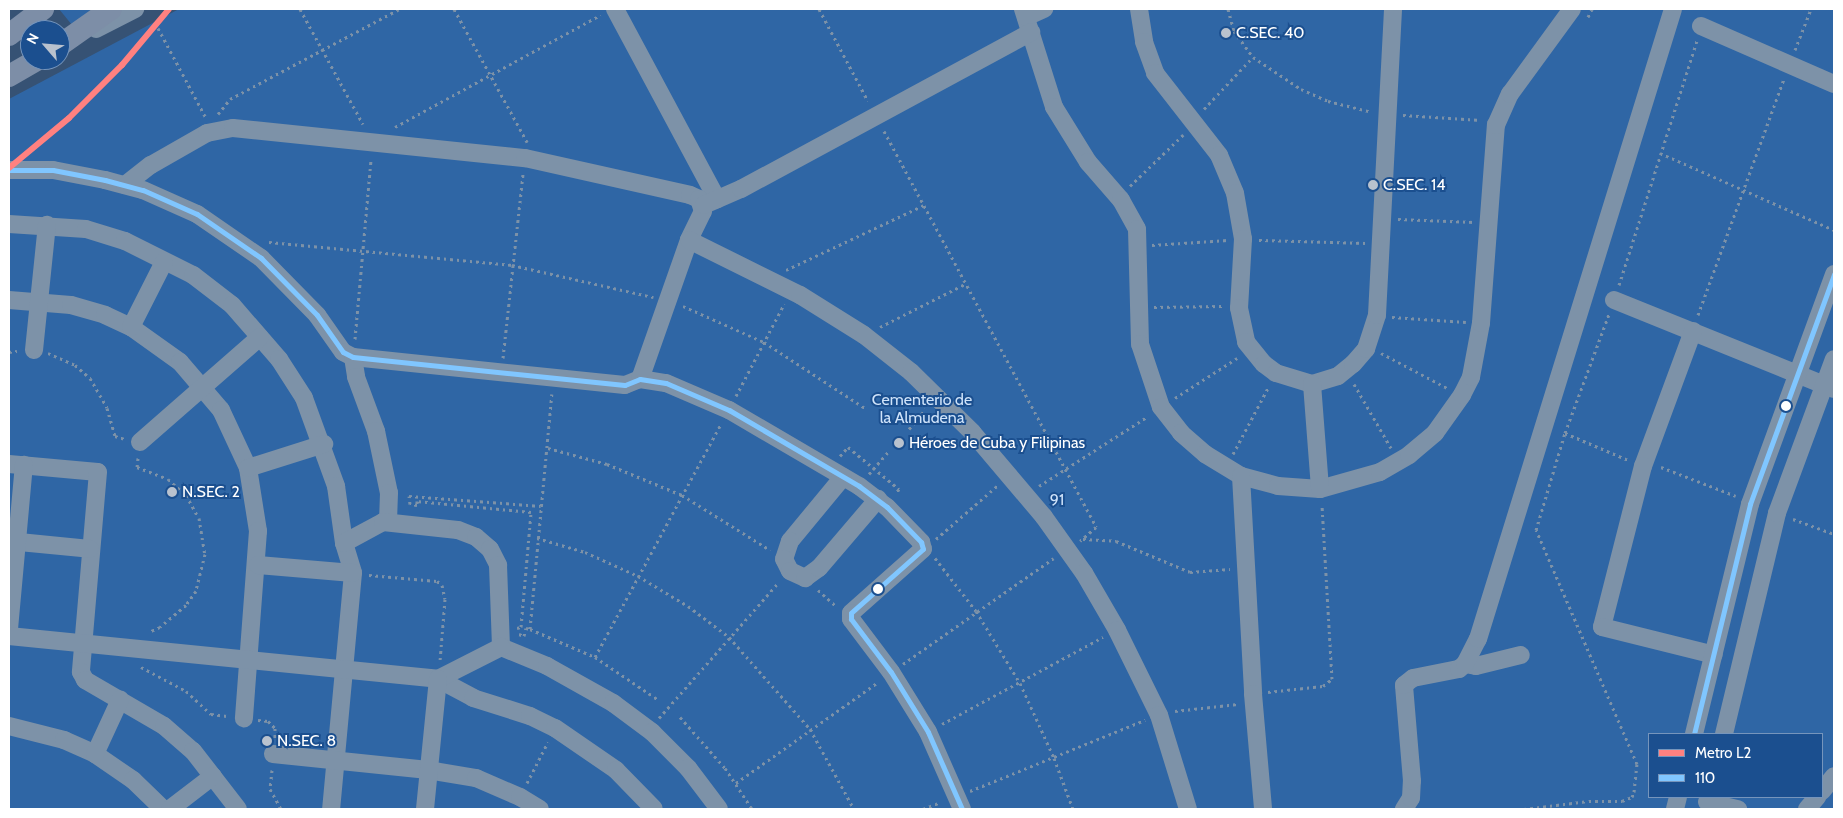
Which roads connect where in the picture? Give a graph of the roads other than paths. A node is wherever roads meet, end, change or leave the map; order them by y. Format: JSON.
{"nodes":[{"id":1,"x":43,"y":9,"type":"edge"},
{"id":2,"x":110,"y":9,"type":"edge"},
{"id":3,"x":136,"y":9,"type":"edge"},
{"id":4,"x":615,"y":9,"type":"edge"},
{"id":5,"x":1044,"y":9,"type":"edge"},
{"id":6,"x":1139,"y":9,"type":"edge"},
{"id":7,"x":1393,"y":9,"type":"edge"},
{"id":8,"x":1572,"y":9,"type":"edge"},
{"id":9,"x":1672,"y":9,"type":"edge"},
{"id":10,"x":1027,"y":19,"type":"edge"},
{"id":11,"x":1701,"y":26,"type":"road end"},
{"id":12,"x":9,"y":35,"type":"edge"},
{"id":13,"x":70,"y":39,"type":"edge"},
{"id":14,"x":70,"y":41,"type":"edge"},
{"id":15,"x":20,"y":70,"type":"edge"},
{"id":16,"x":9,"y":76,"type":"edge"},
{"id":17,"x":1834,"y":84,"type":"edge"},
{"id":18,"x":9,"y":170,"type":"edge"},
{"id":19,"x":126,"y":185,"type":"junction"},
{"id":20,"x":710,"y":202,"type":"junction"},
{"id":21,"x":9,"y":224,"type":"edge"},
{"id":22,"x":47,"y":225,"type":"junction"},
{"id":23,"x":689,"y":240,"type":"junction"},
{"id":24,"x":164,"y":262,"type":"junction"},
{"id":25,"x":1834,"y":274,"type":"edge"},
{"id":26,"x":9,"y":300,"type":"edge"},
{"id":27,"x":1614,"y":300,"type":"road end"},
{"id":28,"x":37,"y":301,"type":"junction"},
{"id":29,"x":131,"y":327,"type":"junction"},
{"id":30,"x":1693,"y":331,"type":"junction"},
{"id":31,"x":260,"y":337,"type":"junction"},
{"id":32,"x":34,"y":350,"type":"road end"},
{"id":33,"x":353,"y":357,"type":"junction"},
{"id":34,"x":1834,"y":359,"type":"edge"},
{"id":35,"x":1798,"y":373,"type":"junction"},
{"id":36,"x":640,"y":379,"type":"junction"},
{"id":37,"x":1312,"y":384,"type":"junction"},
{"id":38,"x":203,"y":386,"type":"junction"},
{"id":39,"x":1830,"y":387,"type":"edge"},
{"id":40,"x":140,"y":442,"type":"road end"},
{"id":41,"x":324,"y":444,"type":"junction"},
{"id":42,"x":16,"y":465,"type":"edge"},
{"id":43,"x":248,"y":468,"type":"junction"},
{"id":44,"x":1234,"y":472,"type":"junction"},
{"id":45,"x":843,"y":477,"type":"junction"},
{"id":46,"x":1320,"y":489,"type":"junction"},
{"id":47,"x":886,"y":497,"type":"junction"},
{"id":48,"x":388,"y":522,"type":"junction"},
{"id":49,"x":13,"y":541,"type":"edge"},
{"id":50,"x":344,"y":543,"type":"junction"},
{"id":51,"x":90,"y":550,"type":"junction"},
{"id":52,"x":258,"y":565,"type":"junction"},
{"id":53,"x":353,"y":573,"type":"junction"},
{"id":54,"x":9,"y":630,"type":"edge"},
{"id":55,"x":9,"y":636,"type":"edge"},
{"id":56,"x":82,"y":641,"type":"junction"},
{"id":57,"x":501,"y":647,"type":"junction"},
{"id":58,"x":1521,"y":655,"type":"dead end"},
{"id":59,"x":1714,"y":655,"type":"junction"},
{"id":60,"x":249,"y":659,"type":"junction"},
{"id":61,"x":1466,"y":664,"type":"junction"},
{"id":62,"x":345,"y":668,"type":"junction"},
{"id":63,"x":438,"y":679,"type":"junction"},
{"id":64,"x":120,"y":700,"type":"junction"},
{"id":65,"x":244,"y":718,"type":"road end"},
{"id":66,"x":9,"y":726,"type":"edge"},
{"id":67,"x":1694,"y":733,"type":"edge"},
{"id":68,"x":1724,"y":733,"type":"edge"},
{"id":69,"x":95,"y":754,"type":"junction"},
{"id":70,"x":273,"y":754,"type":"road end"},
{"id":71,"x":334,"y":761,"type":"junction"},
{"id":72,"x":428,"y":770,"type":"junction"},
{"id":73,"x":213,"y":776,"type":"junction"},
{"id":74,"x":1834,"y":776,"type":"edge"},
{"id":75,"x":1823,"y":790,"type":"edge"},
{"id":76,"x":1816,"y":798,"type":"edge"},
{"id":77,"x":960,"y":803,"type":"edge"},
{"id":78,"x":1707,"y":803,"type":"edge"},
{"id":79,"x":163,"y":809,"type":"edge"},
{"id":80,"x":170,"y":809,"type":"edge"},
{"id":81,"x":238,"y":809,"type":"edge"},
{"id":82,"x":331,"y":809,"type":"edge"},
{"id":83,"x":425,"y":809,"type":"edge"},
{"id":84,"x":540,"y":809,"type":"edge"},
{"id":85,"x":653,"y":809,"type":"edge"},
{"id":86,"x":718,"y":809,"type":"edge"},
{"id":87,"x":1188,"y":809,"type":"edge"},
{"id":88,"x":1263,"y":809,"type":"edge"},
{"id":89,"x":1404,"y":809,"type":"edge"},
{"id":90,"x":1738,"y":809,"type":"edge"},
{"id":91,"x":1806,"y":809,"type":"edge"}],
"edges":[{"from":1,"to":12,"type":"main road"},
{"from":2,"to":13,"type":"main road"},
{"from":3,"to":14,"type":"street"},
{"from":4,"to":20,"type":"street"},
{"from":5,"to":10,"type":"street"},
{"from":6,"to":37,"type":"street"},
{"from":7,"to":37,"type":"street"},
{"from":8,"to":46,"type":"street"},
{"from":9,"to":61,"type":"street"},
{"from":10,"to":20,"type":"street"},
{"from":10,"to":44,"type":"street"},
{"from":11,"to":17,"type":"street"},
{"from":15,"to":16,"type":"main road"},
{"from":18,"to":19,"type":"street"},
{"from":19,"to":20,"type":"street"},
{"from":19,"to":33,"type":"street"},
{"from":20,"to":23,"type":"street"},
{"from":21,"to":22,"type":"street"},
{"from":22,"to":24,"type":"street"},
{"from":22,"to":28,"type":"street"},
{"from":23,"to":36,"type":"street"},
{"from":23,"to":87,"type":"street"},
{"from":24,"to":29,"type":"street"},
{"from":24,"to":31,"type":"street"},
{"from":25,"to":35,"type":"street"},
{"from":26,"to":28,"type":"street"},
{"from":27,"to":30,"type":"street"},
{"from":28,"to":29,"type":"street"},
{"from":28,"to":32,"type":"street"},
{"from":29,"to":38,"type":"street"},
{"from":30,"to":35,"type":"street"},
{"from":30,"to":59,"type":"street"},
{"from":31,"to":38,"type":"street"},
{"from":31,"to":41,"type":"street"},
{"from":33,"to":36,"type":"street"},
{"from":33,"to":48,"type":"street"},
{"from":34,"to":39,"type":"street"},
{"from":35,"to":39,"type":"street"},
{"from":35,"to":59,"type":"street"},
{"from":36,"to":45,"type":"street"},
{"from":37,"to":46,"type":"street"},
{"from":38,"to":40,"type":"street"},
{"from":38,"to":43,"type":"street"},
{"from":39,"to":68,"type":"street"},
{"from":41,"to":43,"type":"street"},
{"from":41,"to":50,"type":"street"},
{"from":42,"to":49,"type":"street"},
{"from":42,"to":51,"type":"street"},
{"from":43,"to":52,"type":"street"},
{"from":44,"to":46,"type":"street"},
{"from":44,"to":88,"type":"street"},
{"from":45,"to":47,"type":"street"},
{"from":45,"to":47,"type":"street"},
{"from":47,"to":77,"type":"street"},
{"from":48,"to":50,"type":"street"},
{"from":48,"to":57,"type":"street"},
{"from":49,"to":51,"type":"street"},
{"from":49,"to":54,"type":"street"},
{"from":50,"to":53,"type":"street"},
{"from":51,"to":56,"type":"street"},
{"from":52,"to":53,"type":"street"},
{"from":52,"to":60,"type":"street"},
{"from":53,"to":62,"type":"street"},
{"from":55,"to":56,"type":"street"},
{"from":56,"to":60,"type":"street"},
{"from":56,"to":64,"type":"street"},
{"from":57,"to":63,"type":"street"},
{"from":57,"to":86,"type":"street"},
{"from":58,"to":61,"type":"street"},
{"from":59,"to":67,"type":"street"},
{"from":60,"to":62,"type":"street"},
{"from":60,"to":65,"type":"street"},
{"from":61,"to":89,"type":"street"},
{"from":62,"to":63,"type":"street"},
{"from":62,"to":71,"type":"street"},
{"from":63,"to":72,"type":"street"},
{"from":63,"to":85,"type":"street"},
{"from":64,"to":69,"type":"street"},
{"from":64,"to":73,"type":"street"},
{"from":66,"to":69,"type":"street"},
{"from":69,"to":79,"type":"street"},
{"from":70,"to":71,"type":"street"},
{"from":71,"to":72,"type":"street"},
{"from":71,"to":82,"type":"street"},
{"from":72,"to":83,"type":"street"},
{"from":72,"to":84,"type":"street"},
{"from":73,"to":80,"type":"street"},
{"from":73,"to":81,"type":"street"},
{"from":74,"to":75,"type":"street"},
{"from":76,"to":91,"type":"street"},
{"from":78,"to":90,"type":"street"}]}
